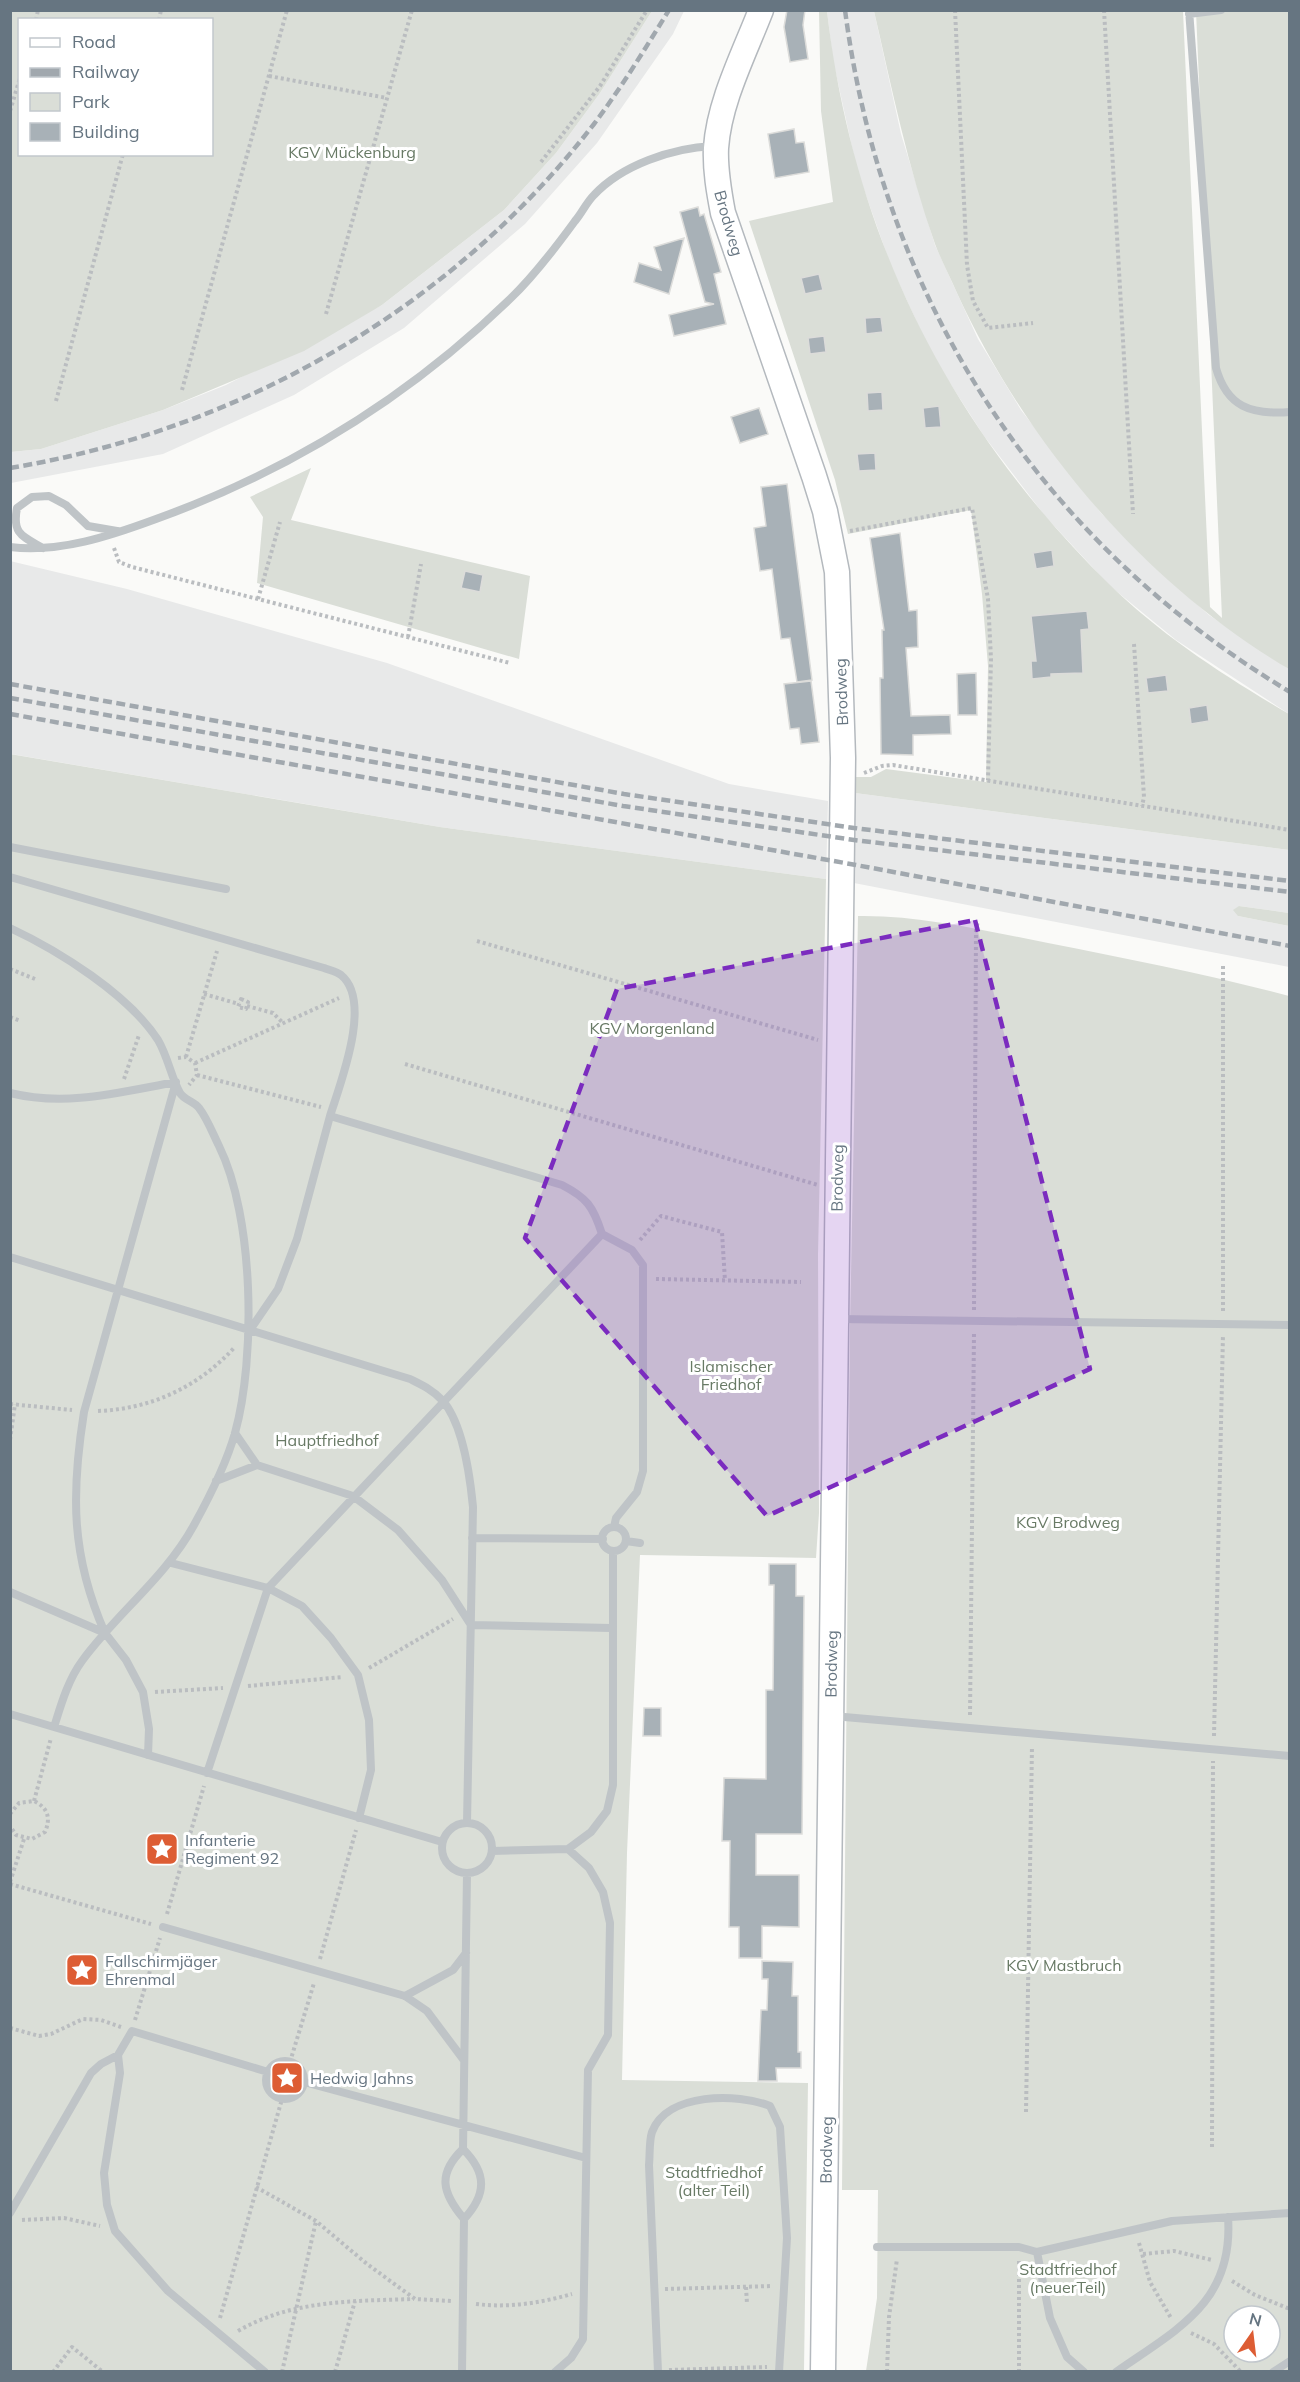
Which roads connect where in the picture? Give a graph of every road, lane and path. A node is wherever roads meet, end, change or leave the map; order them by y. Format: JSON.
{"nodes":[{"id":1,"x":287,"y":10,"type":"edge"},
{"id":2,"x":412,"y":10,"type":"edge"},
{"id":3,"x":647,"y":10,"type":"edge"},
{"id":4,"x":761,"y":10,"type":"edge"},
{"id":5,"x":955,"y":10,"type":"edge"},
{"id":6,"x":1104,"y":10,"type":"edge"},
{"id":7,"x":1221,"y":10,"type":"edge"},
{"id":8,"x":1189,"y":12,"type":"edge"},
{"id":9,"x":269,"y":76,"type":"junction"},
{"id":10,"x":18,"y":85,"type":"edge"},
{"id":11,"x":387,"y":98,"type":"junction"},
{"id":12,"x":10,"y":111,"type":"edge"},
{"id":13,"x":716,"y":146,"type":"junction"},
{"id":14,"x":122,"y":156,"type":"edge"},
{"id":15,"x":541,"y":162,"type":"dead end"},
{"id":16,"x":327,"y":315,"type":"dead end"},
{"id":17,"x":1033,"y":323,"type":"dead end"},
{"id":18,"x":182,"y":390,"type":"dead end"},
{"id":19,"x":56,"y":401,"type":"dead end"},
{"id":20,"x":1290,"y":412,"type":"edge"},
{"id":21,"x":1133,"y":514,"type":"dead end"},
{"id":22,"x":280,"y":522,"type":"dead end"},
{"id":23,"x":120,"y":531,"type":"junction"},
{"id":24,"x":830,"y":536,"type":"junction"},
{"id":25,"x":10,"y":547,"type":"edge"},
{"id":26,"x":43,"y":548,"type":"junction"},
{"id":27,"x":421,"y":564,"type":"dead end"},
{"id":28,"x":258,"y":599,"type":"junction"},
{"id":29,"x":408,"y":637,"type":"junction"},
{"id":30,"x":1134,"y":644,"type":"dead end"},
{"id":31,"x":510,"y":663,"type":"dead end"},
{"id":32,"x":843,"y":773,"type":"junction"},
{"id":33,"x":988,"y":780,"type":"junction"},
{"id":34,"x":1142,"y":806,"type":"junction"},
{"id":35,"x":1290,"y":830,"type":"edge"},
{"id":36,"x":10,"y":847,"type":"edge"},
{"id":37,"x":10,"y":877,"type":"edge"},
{"id":38,"x":226,"y":889,"type":"dead end"},
{"id":39,"x":10,"y":928,"type":"edge"},
{"id":40,"x":220,"y":937,"type":"junction"},
{"id":41,"x":477,"y":941,"type":"dead end"},
{"id":42,"x":1223,"y":966,"type":"dead end"},
{"id":43,"x":10,"y":969,"type":"edge"},
{"id":44,"x":35,"y":979,"type":"dead end"},
{"id":45,"x":352,"y":992,"type":"junction"},
{"id":46,"x":204,"y":994,"type":"junction"},
{"id":47,"x":10,"y":1017,"type":"edge"},
{"id":48,"x":21,"y":1021,"type":"dead end"},
{"id":49,"x":143,"y":1023,"type":"junction"},
{"id":50,"x":283,"y":1023,"type":"junction"},
{"id":51,"x":839,"y":1046,"type":"junction"},
{"id":52,"x":186,"y":1057,"type":"dead end"},
{"id":53,"x":195,"y":1063,"type":"dead end"},
{"id":54,"x":405,"y":1064,"type":"dead end"},
{"id":55,"x":197,"y":1075,"type":"dead end"},
{"id":56,"x":176,"y":1082,"type":"junction"},
{"id":57,"x":10,"y":1093,"type":"edge"},
{"id":58,"x":120,"y":1093,"type":"junction"},
{"id":59,"x":331,"y":1113,"type":"junction"},
{"id":60,"x":836,"y":1190,"type":"junction"},
{"id":61,"x":602,"y":1234,"type":"junction"},
{"id":62,"x":632,"y":1250,"type":"junction"},
{"id":63,"x":10,"y":1257,"type":"edge"},
{"id":64,"x":644,"y":1279,"type":"junction"},
{"id":65,"x":725,"y":1281,"type":"junction"},
{"id":66,"x":801,"y":1282,"type":"dead end"},
{"id":67,"x":118,"y":1291,"type":"junction"},
{"id":68,"x":835,"y":1319,"type":"junction"},
{"id":69,"x":1223,"y":1324,"type":"junction"},
{"id":70,"x":1290,"y":1325,"type":"edge"},
{"id":71,"x":250,"y":1331,"type":"junction"},
{"id":72,"x":443,"y":1401,"type":"junction"},
{"id":73,"x":13,"y":1404,"type":"edge"},
{"id":74,"x":84,"y":1412,"type":"junction"},
{"id":75,"x":235,"y":1433,"type":"junction"},
{"id":76,"x":10,"y":1440,"type":"edge"},
{"id":77,"x":257,"y":1465,"type":"junction"},
{"id":78,"x":216,"y":1481,"type":"junction"},
{"id":79,"x":353,"y":1496,"type":"junction"},
{"id":80,"x":614,"y":1527,"type":"junction"},
{"id":81,"x":472,"y":1538,"type":"junction"},
{"id":82,"x":603,"y":1539,"type":"junction"},
{"id":83,"x":626,"y":1541,"type":"junction"},
{"id":84,"x":640,"y":1543,"type":"dead end"},
{"id":85,"x":613,"y":1551,"type":"junction"},
{"id":86,"x":171,"y":1563,"type":"junction"},
{"id":87,"x":268,"y":1588,"type":"junction"},
{"id":88,"x":10,"y":1592,"type":"edge"},
{"id":89,"x":462,"y":1613,"type":"junction"},
{"id":90,"x":471,"y":1625,"type":"junction"},
{"id":91,"x":611,"y":1628,"type":"junction"},
{"id":92,"x":105,"y":1633,"type":"junction"},
{"id":93,"x":358,"y":1675,"type":"junction"},
{"id":94,"x":10,"y":1714,"type":"edge"},
{"id":95,"x":830,"y":1716,"type":"junction"},
{"id":96,"x":54,"y":1727,"type":"junction"},
{"id":97,"x":1032,"y":1734,"type":"junction"},
{"id":98,"x":50,"y":1740,"type":"dead end"},
{"id":99,"x":1213,"y":1750,"type":"junction"},
{"id":100,"x":148,"y":1755,"type":"junction"},
{"id":101,"x":1290,"y":1756,"type":"edge"},
{"id":102,"x":207,"y":1773,"type":"junction"},
{"id":103,"x":203,"y":1791,"type":"dead end"},
{"id":104,"x":34,"y":1801,"type":"junction"},
{"id":105,"x":10,"y":1814,"type":"edge"},
{"id":106,"x":359,"y":1818,"type":"junction"},
{"id":107,"x":467,"y":1823,"type":"junction"},
{"id":108,"x":10,"y":1826,"type":"edge"},
{"id":109,"x":354,"y":1835,"type":"dead end"},
{"id":110,"x":24,"y":1839,"type":"junction"},
{"id":111,"x":442,"y":1842,"type":"junction"},
{"id":112,"x":568,"y":1849,"type":"junction"},
{"id":113,"x":492,"y":1851,"type":"junction"},
{"id":114,"x":467,"y":1874,"type":"junction"},
{"id":115,"x":10,"y":1883,"type":"edge"},
{"id":116,"x":163,"y":1927,"type":"junction"},
{"id":117,"x":467,"y":1953,"type":"junction"},
{"id":118,"x":317,"y":1972,"type":"junction"},
{"id":119,"x":405,"y":1996,"type":"junction"},
{"id":120,"x":10,"y":2028,"type":"edge"},
{"id":121,"x":132,"y":2031,"type":"junction"},
{"id":122,"x":118,"y":2055,"type":"junction"},
{"id":123,"x":464,"y":2059,"type":"junction"},
{"id":124,"x":291,"y":2062,"type":"junction"},
{"id":125,"x":268,"y":2072,"type":"junction"},
{"id":126,"x":304,"y":2082,"type":"junction"},
{"id":127,"x":282,"y":2099,"type":"junction"},
{"id":128,"x":1026,"y":2112,"type":"dead end"},
{"id":129,"x":464,"y":2127,"type":"junction"},
{"id":130,"x":1212,"y":2147,"type":"dead end"},
{"id":131,"x":463,"y":2149,"type":"junction"},
{"id":132,"x":586,"y":2158,"type":"junction"},
{"id":133,"x":256,"y":2187,"type":"junction"},
{"id":134,"x":1290,"y":2213,"type":"edge"},
{"id":135,"x":13,"y":2217,"type":"edge"},
{"id":136,"x":1228,"y":2217,"type":"junction"},
{"id":137,"x":464,"y":2219,"type":"junction"},
{"id":138,"x":316,"y":2221,"type":"junction"},
{"id":139,"x":115,"y":2231,"type":"junction"},
{"id":140,"x":877,"y":2247,"type":"dead end"},
{"id":141,"x":899,"y":2247,"type":"junction"},
{"id":142,"x":1019,"y":2247,"type":"junction"},
{"id":143,"x":1037,"y":2252,"type":"junction"},
{"id":144,"x":1143,"y":2254,"type":"dead end"},
{"id":145,"x":1224,"y":2263,"type":"junction"},
{"id":146,"x":1222,"y":2274,"type":"junction"},
{"id":147,"x":786,"y":2286,"type":"junction"},
{"id":148,"x":746,"y":2287,"type":"junction"},
{"id":149,"x":584,"y":2290,"type":"junction"},
{"id":150,"x":656,"y":2290,"type":"junction"},
{"id":151,"x":415,"y":2299,"type":"junction"},
{"id":152,"x":355,"y":2301,"type":"junction"},
{"id":153,"x":463,"y":2302,"type":"junction"},
{"id":154,"x":747,"y":2304,"type":"dead end"},
{"id":155,"x":298,"y":2307,"type":"junction"},
{"id":156,"x":1290,"y":2308,"type":"edge"},
{"id":157,"x":216,"y":2332,"type":"junction"},
{"id":158,"x":224,"y":2339,"type":"junction"},
{"id":159,"x":1290,"y":2361,"type":"edge"},
{"id":160,"x":779,"y":2369,"type":"edge"},
{"id":161,"x":658,"y":2371,"type":"edge"},
{"id":162,"x":53,"y":2372,"type":"edge"},
{"id":163,"x":103,"y":2372,"type":"edge"},
{"id":164,"x":265,"y":2372,"type":"edge"},
{"id":165,"x":282,"y":2372,"type":"edge"},
{"id":166,"x":335,"y":2372,"type":"edge"},
{"id":167,"x":462,"y":2372,"type":"edge"},
{"id":168,"x":555,"y":2372,"type":"edge"},
{"id":169,"x":823,"y":2372,"type":"edge"},
{"id":170,"x":887,"y":2372,"type":"edge"},
{"id":171,"x":1018,"y":2372,"type":"edge"},
{"id":172,"x":1084,"y":2372,"type":"edge"},
{"id":173,"x":1116,"y":2372,"type":"edge"},
{"id":174,"x":1273,"y":2372,"type":"edge"}],
"edges":[{"from":1,"to":9,"type":"path"},
{"from":2,"to":11,"type":"path"},
{"from":3,"to":15,"type":"path"},
{"from":4,"to":13,"type":"street","name":"Brodweg"},
{"from":5,"to":17,"type":"path"},
{"from":6,"to":21,"type":"path"},
{"from":7,"to":8,"type":"lane"},
{"from":8,"to":20,"type":"lane"},
{"from":9,"to":11,"type":"path"},
{"from":9,"to":18,"type":"path"},
{"from":10,"to":12,"type":"path"},
{"from":11,"to":16,"type":"path"},
{"from":13,"to":23,"type":"lane"},
{"from":13,"to":24,"type":"street","name":"Brodweg"},
{"from":14,"to":19,"type":"path"},
{"from":22,"to":28,"type":"path"},
{"from":23,"to":26,"type":"lane"},
{"from":23,"to":26,"type":"lane"},
{"from":23,"to":28,"type":"path"},
{"from":24,"to":32,"type":"street","name":"Brodweg"},
{"from":24,"to":33,"type":"path"},
{"from":25,"to":26,"type":"lane"},
{"from":27,"to":29,"type":"path"},
{"from":28,"to":29,"type":"path"},
{"from":29,"to":31,"type":"path"},
{"from":30,"to":34,"type":"path"},
{"from":32,"to":33,"type":"path"},
{"from":32,"to":51,"type":"street","name":"Brodweg"},
{"from":33,"to":34,"type":"path"},
{"from":34,"to":35,"type":"path"},
{"from":36,"to":38,"type":"lane"},
{"from":37,"to":40,"type":"lane"},
{"from":39,"to":49,"type":"lane"},
{"from":40,"to":45,"type":"lane"},
{"from":40,"to":46,"type":"path"},
{"from":41,"to":51,"type":"path"},
{"from":42,"to":69,"type":"path"},
{"from":43,"to":44,"type":"path"},
{"from":45,"to":50,"type":"path"},
{"from":45,"to":59,"type":"lane"},
{"from":46,"to":50,"type":"path"},
{"from":46,"to":52,"type":"path"},
{"from":47,"to":48,"type":"path"},
{"from":49,"to":56,"type":"lane"},
{"from":49,"to":58,"type":"path"},
{"from":50,"to":53,"type":"path"},
{"from":51,"to":60,"type":"street","name":"Brodweg"},
{"from":54,"to":60,"type":"path"},
{"from":55,"to":59,"type":"path"},
{"from":56,"to":58,"type":"lane"},
{"from":56,"to":67,"type":"lane"},
{"from":56,"to":71,"type":"lane"},
{"from":57,"to":58,"type":"lane"},
{"from":59,"to":61,"type":"lane"},
{"from":59,"to":71,"type":"lane"},
{"from":60,"to":68,"type":"street","name":"Brodweg"},
{"from":61,"to":62,"type":"lane"},
{"from":61,"to":72,"type":"lane"},
{"from":62,"to":64,"type":"lane"},
{"from":62,"to":65,"type":"path"},
{"from":63,"to":67,"type":"lane"},
{"from":64,"to":65,"type":"path"},
{"from":64,"to":80,"type":"lane"},
{"from":65,"to":66,"type":"path"},
{"from":67,"to":71,"type":"lane"},
{"from":67,"to":74,"type":"lane"},
{"from":68,"to":69,"type":"lane"},
{"from":68,"to":95,"type":"street","name":"Brodweg"},
{"from":69,"to":70,"type":"lane"},
{"from":69,"to":99,"type":"path"},
{"from":71,"to":72,"type":"lane"},
{"from":71,"to":74,"type":"path"},
{"from":71,"to":75,"type":"lane"},
{"from":72,"to":79,"type":"lane"},
{"from":72,"to":81,"type":"lane"},
{"from":73,"to":74,"type":"path"},
{"from":73,"to":76,"type":"path"},
{"from":74,"to":92,"type":"lane"},
{"from":75,"to":77,"type":"lane"},
{"from":75,"to":78,"type":"lane"},
{"from":77,"to":78,"type":"lane"},
{"from":77,"to":79,"type":"lane"},
{"from":78,"to":86,"type":"lane"},
{"from":79,"to":87,"type":"lane"},
{"from":79,"to":89,"type":"lane"},
{"from":80,"to":82,"type":"lane"},
{"from":80,"to":83,"type":"lane"},
{"from":81,"to":82,"type":"lane"},
{"from":81,"to":90,"type":"lane"},
{"from":82,"to":85,"type":"lane"},
{"from":83,"to":84,"type":"lane"},
{"from":83,"to":85,"type":"lane"},
{"from":85,"to":91,"type":"lane"},
{"from":86,"to":87,"type":"lane"},
{"from":86,"to":92,"type":"lane"},
{"from":87,"to":93,"type":"lane"},
{"from":87,"to":102,"type":"lane"},
{"from":88,"to":92,"type":"lane"},
{"from":89,"to":90,"type":"lane"},
{"from":89,"to":93,"type":"path"},
{"from":90,"to":91,"type":"lane"},
{"from":90,"to":107,"type":"lane"},
{"from":91,"to":112,"type":"lane"},
{"from":92,"to":96,"type":"lane"},
{"from":92,"to":100,"type":"lane"},
{"from":93,"to":106,"type":"lane"},
{"from":94,"to":96,"type":"lane"},
{"from":95,"to":97,"type":"lane"},
{"from":95,"to":169,"type":"street","name":"Brodweg"},
{"from":96,"to":100,"type":"lane"},
{"from":97,"to":99,"type":"lane"},
{"from":97,"to":128,"type":"path"},
{"from":98,"to":104,"type":"path"},
{"from":99,"to":101,"type":"lane"},
{"from":99,"to":130,"type":"path"},
{"from":100,"to":102,"type":"lane"},
{"from":102,"to":106,"type":"lane"},
{"from":103,"to":116,"type":"path"},
{"from":104,"to":105,"type":"path"},
{"from":104,"to":110,"type":"path"},
{"from":106,"to":111,"type":"lane"},
{"from":107,"to":111,"type":"lane"},
{"from":107,"to":113,"type":"lane"},
{"from":108,"to":110,"type":"path"},
{"from":109,"to":118,"type":"path"},
{"from":110,"to":115,"type":"path"},
{"from":111,"to":114,"type":"lane"},
{"from":112,"to":113,"type":"lane"},
{"from":112,"to":132,"type":"lane"},
{"from":113,"to":114,"type":"lane"},
{"from":114,"to":117,"type":"lane"},
{"from":115,"to":116,"type":"path"},
{"from":116,"to":118,"type":"lane"},
{"from":116,"to":121,"type":"path"},
{"from":117,"to":119,"type":"lane"},
{"from":117,"to":123,"type":"lane"},
{"from":118,"to":119,"type":"lane"},
{"from":118,"to":124,"type":"path"},
{"from":119,"to":123,"type":"lane"},
{"from":120,"to":121,"type":"path"},
{"from":121,"to":122,"type":"lane"},
{"from":121,"to":125,"type":"lane"},
{"from":122,"to":135,"type":"lane"},
{"from":122,"to":139,"type":"lane"},
{"from":123,"to":129,"type":"lane"},
{"from":124,"to":125,"type":"lane"},
{"from":124,"to":126,"type":"lane"},
{"from":125,"to":127,"type":"lane"},
{"from":126,"to":127,"type":"lane"},
{"from":126,"to":129,"type":"lane"},
{"from":127,"to":133,"type":"path"},
{"from":129,"to":131,"type":"lane"},
{"from":129,"to":132,"type":"lane"},
{"from":131,"to":137,"type":"lane"},
{"from":131,"to":137,"type":"lane"},
{"from":132,"to":149,"type":"lane"},
{"from":133,"to":138,"type":"path"},
{"from":133,"to":157,"type":"path"},
{"from":134,"to":136,"type":"lane"},
{"from":135,"to":139,"type":"path"},
{"from":136,"to":143,"type":"lane"},
{"from":136,"to":145,"type":"lane"},
{"from":137,"to":153,"type":"lane"},
{"from":138,"to":151,"type":"path"},
{"from":138,"to":155,"type":"path"},
{"from":139,"to":157,"type":"lane"},
{"from":140,"to":141,"type":"lane"},
{"from":141,"to":142,"type":"lane"},
{"from":141,"to":170,"type":"path"},
{"from":142,"to":143,"type":"lane"},
{"from":142,"to":171,"type":"path"},
{"from":143,"to":172,"type":"lane"},
{"from":144,"to":145,"type":"path"},
{"from":145,"to":146,"type":"lane"},
{"from":146,"to":156,"type":"path"},
{"from":146,"to":173,"type":"lane"},
{"from":147,"to":148,"type":"path"},
{"from":147,"to":150,"type":"lane"},
{"from":147,"to":160,"type":"lane"},
{"from":148,"to":150,"type":"path"},
{"from":148,"to":154,"type":"path"},
{"from":149,"to":153,"type":"path"},
{"from":149,"to":168,"type":"lane"},
{"from":150,"to":161,"type":"lane"},
{"from":151,"to":152,"type":"path"},
{"from":151,"to":153,"type":"path"},
{"from":152,"to":155,"type":"path"},
{"from":152,"to":166,"type":"path"},
{"from":153,"to":167,"type":"lane"},
{"from":155,"to":158,"type":"path"},
{"from":155,"to":165,"type":"path"},
{"from":157,"to":158,"type":"lane"},
{"from":158,"to":164,"type":"lane"},
{"from":159,"to":174,"type":"lane"},
{"from":160,"to":161,"type":"path"},
{"from":162,"to":163,"type":"path"}]}
